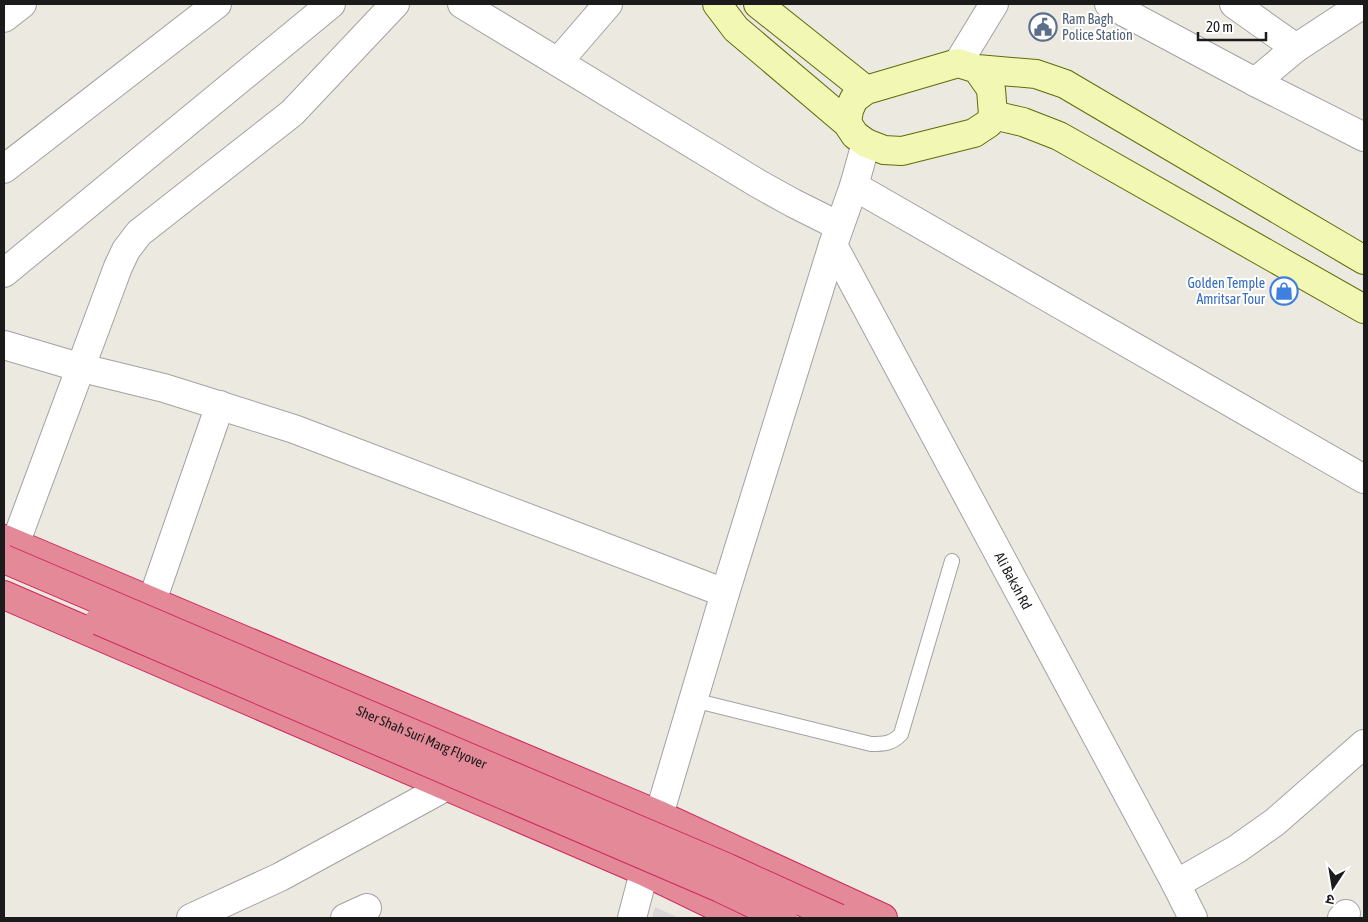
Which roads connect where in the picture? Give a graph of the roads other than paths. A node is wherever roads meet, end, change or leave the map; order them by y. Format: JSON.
{"nodes":[{"id":1,"x":22,"y":4,"type":"edge"},
{"id":2,"x":217,"y":4,"type":"edge"},
{"id":3,"x":331,"y":4,"type":"edge"},
{"id":4,"x":395,"y":4,"type":"edge"},
{"id":5,"x":462,"y":4,"type":"edge"},
{"id":6,"x":608,"y":4,"type":"edge"},
{"id":7,"x":717,"y":4,"type":"edge"},
{"id":8,"x":758,"y":4,"type":"edge"},
{"id":9,"x":994,"y":4,"type":"edge"},
{"id":10,"x":1109,"y":4,"type":"edge"},
{"id":11,"x":1234,"y":4,"type":"edge"},
{"id":12,"x":1363,"y":4,"type":"edge"},
{"id":13,"x":4,"y":18,"type":"edge"},
{"id":14,"x":1296,"y":48,"type":"junction"},
{"id":15,"x":558,"y":62,"type":"junction"},
{"id":16,"x":967,"y":66,"type":"junction"},
{"id":17,"x":1254,"y":82,"type":"junction"},
{"id":18,"x":866,"y":90,"type":"junction"},
{"id":19,"x":992,"y":115,"type":"junction"},
{"id":20,"x":847,"y":123,"type":"junction"},
{"id":21,"x":1364,"y":137,"type":"edge"},
{"id":22,"x":866,"y":143,"type":"junction"},
{"id":23,"x":4,"y":169,"type":"edge"},
{"id":24,"x":854,"y":186,"type":"junction"},
{"id":25,"x":836,"y":236,"type":"junction"},
{"id":26,"x":1364,"y":260,"type":"edge"},
{"id":27,"x":4,"y":273,"type":"edge"},
{"id":28,"x":1364,"y":309,"type":"edge"},
{"id":29,"x":4,"y":345,"type":"edge"},
{"id":30,"x":82,"y":368,"type":"junction"},
{"id":31,"x":220,"y":406,"type":"junction"},
{"id":32,"x":1364,"y":478,"type":"edge"},
{"id":33,"x":8,"y":547,"type":"edge"},
{"id":34,"x":952,"y":561,"type":"dead end"},
{"id":35,"x":4,"y":580,"type":"edge"},
{"id":36,"x":725,"y":593,"type":"junction"},
{"id":37,"x":4,"y":594,"type":"edge"},
{"id":38,"x":152,"y":601,"type":"junction"},
{"id":39,"x":693,"y":700,"type":"junction"},
{"id":40,"x":1364,"y":744,"type":"edge"},
{"id":41,"x":447,"y":786,"type":"junction"},
{"id":42,"x":659,"y":815,"type":"junction"},
{"id":43,"x":645,"y":872,"type":"junction"},
{"id":44,"x":1176,"y":884,"type":"junction"},
{"id":45,"x":192,"y":918,"type":"edge"},
{"id":46,"x":632,"y":918,"type":"edge"},
{"id":47,"x":740,"y":918,"type":"edge"},
{"id":48,"x":782,"y":918,"type":"edge"},
{"id":49,"x":838,"y":918,"type":"edge"},
{"id":50,"x":883,"y":918,"type":"edge"},
{"id":51,"x":1193,"y":918,"type":"edge"}],
"edges":[{"from":1,"to":13,"type":"street"},
{"from":2,"to":23,"type":"street"},
{"from":3,"to":27,"type":"street"},
{"from":4,"to":30,"type":"street"},
{"from":5,"to":15,"type":"street"},
{"from":6,"to":15,"type":"street"},
{"from":7,"to":20,"type":"main road"},
{"from":8,"to":18,"type":"main road"},
{"from":9,"to":16,"type":"street"},
{"from":10,"to":17,"type":"street"},
{"from":11,"to":14,"type":"street"},
{"from":12,"to":14,"type":"street"},
{"from":14,"to":17,"type":"street"},
{"from":15,"to":25,"type":"street"},
{"from":16,"to":18,"type":"main road"},
{"from":16,"to":19,"type":"main road"},
{"from":16,"to":26,"type":"main road"},
{"from":17,"to":21,"type":"street"},
{"from":18,"to":20,"type":"main road"},
{"from":19,"to":22,"type":"main road"},
{"from":19,"to":28,"type":"main road"},
{"from":20,"to":22,"type":"main road"},
{"from":22,"to":24,"type":"street"},
{"from":24,"to":25,"type":"street"},
{"from":24,"to":32,"type":"street"},
{"from":25,"to":36,"type":"street"},
{"from":25,"to":44,"type":"street","name":"Ali Baksh Rd"},
{"from":29,"to":30,"type":"street"},
{"from":30,"to":31,"type":"street"},
{"from":30,"to":33,"type":"street"},
{"from":31,"to":36,"type":"street"},
{"from":31,"to":38,"type":"street"},
{"from":33,"to":38,"type":"highway"},
{"from":33,"to":49,"type":"highway","name":"Sher Shah Suri Marg Flyover","bridge":true},
{"from":34,"to":39,"type":"lane"},
{"from":35,"to":48,"type":"highway","name":"Sher Shah Suri Marg Flyover","bridge":true},
{"from":36,"to":39,"type":"street"},
{"from":37,"to":41,"type":"highway"},
{"from":38,"to":42,"type":"highway"},
{"from":39,"to":42,"type":"street"},
{"from":40,"to":44,"type":"street"},
{"from":41,"to":43,"type":"highway"},
{"from":41,"to":45,"type":"street"},
{"from":42,"to":43,"type":"street"},
{"from":42,"to":50,"type":"highway"},
{"from":43,"to":46,"type":"street"},
{"from":43,"to":47,"type":"highway"},
{"from":44,"to":51,"type":"street","name":"Ali Baksh Rd"}]}
